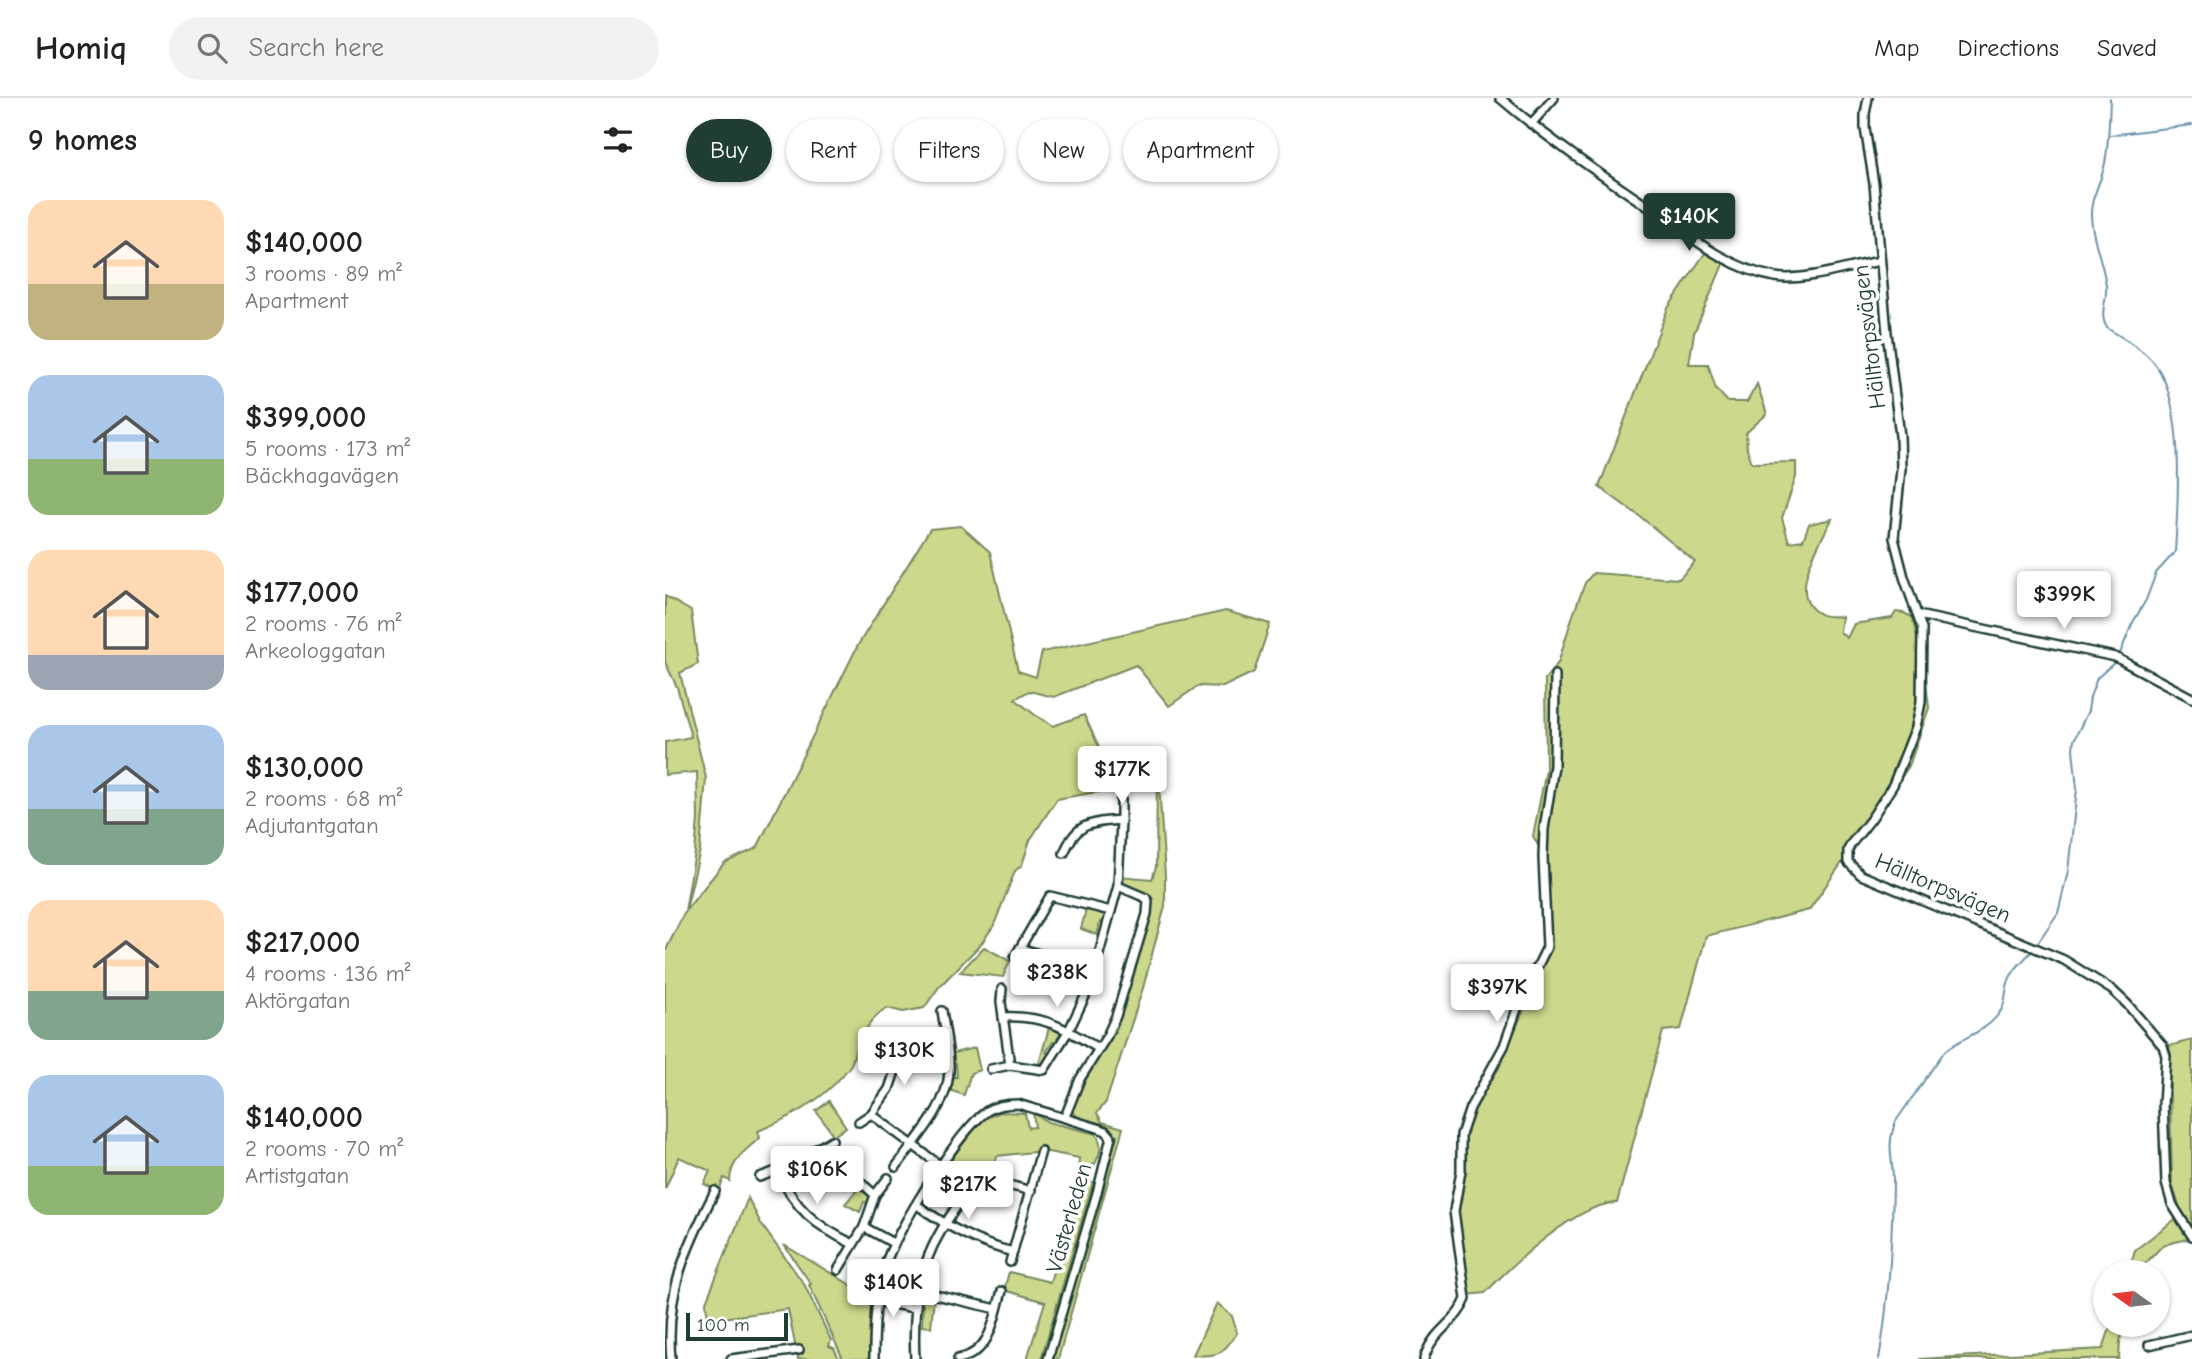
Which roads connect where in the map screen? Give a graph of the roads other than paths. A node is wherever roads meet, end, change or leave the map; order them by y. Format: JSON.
{"nodes":[{"id":1,"x":1500,"y":98,"type":"edge"},
{"id":2,"x":1555,"y":98,"type":"edge"},
{"id":3,"x":1868,"y":98,"type":"edge"},
{"id":4,"x":1531,"y":124,"type":"junction"},
{"id":5,"x":1880,"y":261,"type":"junction"},
{"id":6,"x":1918,"y":615,"type":"junction"},
{"id":7,"x":1555,"y":675,"type":"dead end"},
{"id":8,"x":2192,"y":698,"type":"edge"},
{"id":9,"x":1121,"y":798,"type":"dead end"},
{"id":10,"x":1121,"y":820,"type":"junction"},
{"id":11,"x":1064,"y":853,"type":"dead end"},
{"id":12,"x":1118,"y":887,"type":"junction"},
{"id":13,"x":1111,"y":911,"type":"junction"},
{"id":14,"x":1020,"y":948,"type":"junction"},
{"id":15,"x":1015,"y":957,"type":"dead end"},
{"id":16,"x":1094,"y":972,"type":"junction"},
{"id":17,"x":1002,"y":989,"type":"dead end"},
{"id":18,"x":942,"y":1011,"type":"dead end"},
{"id":19,"x":1003,"y":1017,"type":"junction"},
{"id":20,"x":1069,"y":1030,"type":"junction"},
{"id":21,"x":947,"y":1046,"type":"junction"},
{"id":22,"x":1099,"y":1049,"type":"junction"},
{"id":23,"x":1010,"y":1065,"type":"junction"},
{"id":24,"x":991,"y":1069,"type":"dead end"},
{"id":25,"x":871,"y":1114,"type":"junction"},
{"id":26,"x":1065,"y":1117,"type":"junction"},
{"id":27,"x":859,"y":1122,"type":"dead end"},
{"id":28,"x":832,"y":1140,"type":"dead end"},
{"id":29,"x":912,"y":1144,"type":"junction"},
{"id":30,"x":821,"y":1147,"type":"junction"},
{"id":31,"x":1041,"y":1151,"type":"dead end"},
{"id":32,"x":941,"y":1166,"type":"junction"},
{"id":33,"x":896,"y":1167,"type":"dead end"},
{"id":34,"x":778,"y":1170,"type":"junction"},
{"id":35,"x":760,"y":1177,"type":"dead end"},
{"id":36,"x":888,"y":1178,"type":"dead end"},
{"id":37,"x":715,"y":1191,"type":"dead end"},
{"id":38,"x":1031,"y":1191,"type":"junction"},
{"id":39,"x":876,"y":1195,"type":"junction"},
{"id":40,"x":916,"y":1205,"type":"junction"},
{"id":41,"x":944,"y":1224,"type":"junction"},
{"id":42,"x":863,"y":1227,"type":"junction"},
{"id":43,"x":2192,"y":1237,"type":"edge"},
{"id":44,"x":893,"y":1243,"type":"junction"},
{"id":45,"x":853,"y":1244,"type":"junction"},
{"id":46,"x":1013,"y":1252,"type":"junction"},
{"id":47,"x":1010,"y":1262,"type":"dead end"},
{"id":48,"x":838,"y":1270,"type":"dead end"},
{"id":49,"x":918,"y":1291,"type":"junction"},
{"id":50,"x":1002,"y":1291,"type":"dead end"},
{"id":51,"x":877,"y":1301,"type":"junction"},
{"id":52,"x":914,"y":1308,"type":"junction"},
{"id":53,"x":997,"y":1309,"type":"junction"},
{"id":54,"x":2192,"y":1335,"type":"edge"},
{"id":55,"x":2149,"y":1345,"type":"dead end"},
{"id":56,"x":799,"y":1350,"type":"dead end"},
{"id":57,"x":671,"y":1359,"type":"edge"},
{"id":58,"x":731,"y":1359,"type":"edge"},
{"id":59,"x":874,"y":1359,"type":"edge"},
{"id":60,"x":915,"y":1359,"type":"edge"},
{"id":61,"x":958,"y":1359,"type":"edge"},
{"id":62,"x":1048,"y":1359,"type":"edge"},
{"id":63,"x":1425,"y":1359,"type":"edge"}],
"edges":[{"from":1,"to":4,"type":"street"},
{"from":2,"to":4,"type":"street"},
{"from":3,"to":5,"type":"street","name":"Hälltorpsvägen"},
{"from":4,"to":5,"type":"street"},
{"from":5,"to":6,"type":"street","name":"Hälltorpsvägen"},
{"from":6,"to":8,"type":"street"},
{"from":6,"to":43,"type":"street","name":"Hälltorpsvägen"},
{"from":7,"to":63,"type":"street"},
{"from":9,"to":10,"type":"street"},
{"from":10,"to":11,"type":"street"},
{"from":10,"to":12,"type":"street"},
{"from":12,"to":13,"type":"street"},
{"from":12,"to":22,"type":"street"},
{"from":13,"to":14,"type":"street"},
{"from":13,"to":16,"type":"street"},
{"from":14,"to":15,"type":"street"},
{"from":14,"to":16,"type":"street"},
{"from":16,"to":20,"type":"street"},
{"from":17,"to":19,"type":"street"},
{"from":18,"to":21,"type":"street"},
{"from":19,"to":20,"type":"street"},
{"from":19,"to":23,"type":"street"},
{"from":20,"to":22,"type":"street"},
{"from":20,"to":23,"type":"street"},
{"from":21,"to":25,"type":"street"},
{"from":21,"to":29,"type":"street"},
{"from":22,"to":26,"type":"street"},
{"from":23,"to":24,"type":"street"},
{"from":25,"to":27,"type":"street"},
{"from":25,"to":29,"type":"street"},
{"from":26,"to":32,"type":"street"},
{"from":26,"to":62,"type":"street","name":"Västerleden"},
{"from":28,"to":30,"type":"street"},
{"from":29,"to":32,"type":"street"},
{"from":29,"to":33,"type":"street"},
{"from":30,"to":34,"type":"street"},
{"from":30,"to":39,"type":"street"},
{"from":31,"to":38,"type":"street"},
{"from":32,"to":40,"type":"street"},
{"from":34,"to":35,"type":"street"},
{"from":34,"to":45,"type":"street"},
{"from":36,"to":39,"type":"street"},
{"from":37,"to":57,"type":"street"},
{"from":38,"to":41,"type":"street"},
{"from":38,"to":46,"type":"street"},
{"from":39,"to":42,"type":"street"},
{"from":40,"to":41,"type":"street"},
{"from":40,"to":44,"type":"street"},
{"from":41,"to":46,"type":"street"},
{"from":41,"to":49,"type":"street"},
{"from":42,"to":44,"type":"street"},
{"from":42,"to":45,"type":"street"},
{"from":44,"to":51,"type":"street"},
{"from":45,"to":48,"type":"street"},
{"from":46,"to":47,"type":"street"},
{"from":49,"to":52,"type":"street"},
{"from":49,"to":53,"type":"street"},
{"from":50,"to":53,"type":"street"},
{"from":51,"to":52,"type":"street"},
{"from":51,"to":59,"type":"street"},
{"from":52,"to":60,"type":"street"},
{"from":53,"to":61,"type":"street"},
{"from":54,"to":55,"type":"street"},
{"from":56,"to":58,"type":"street"}]}
